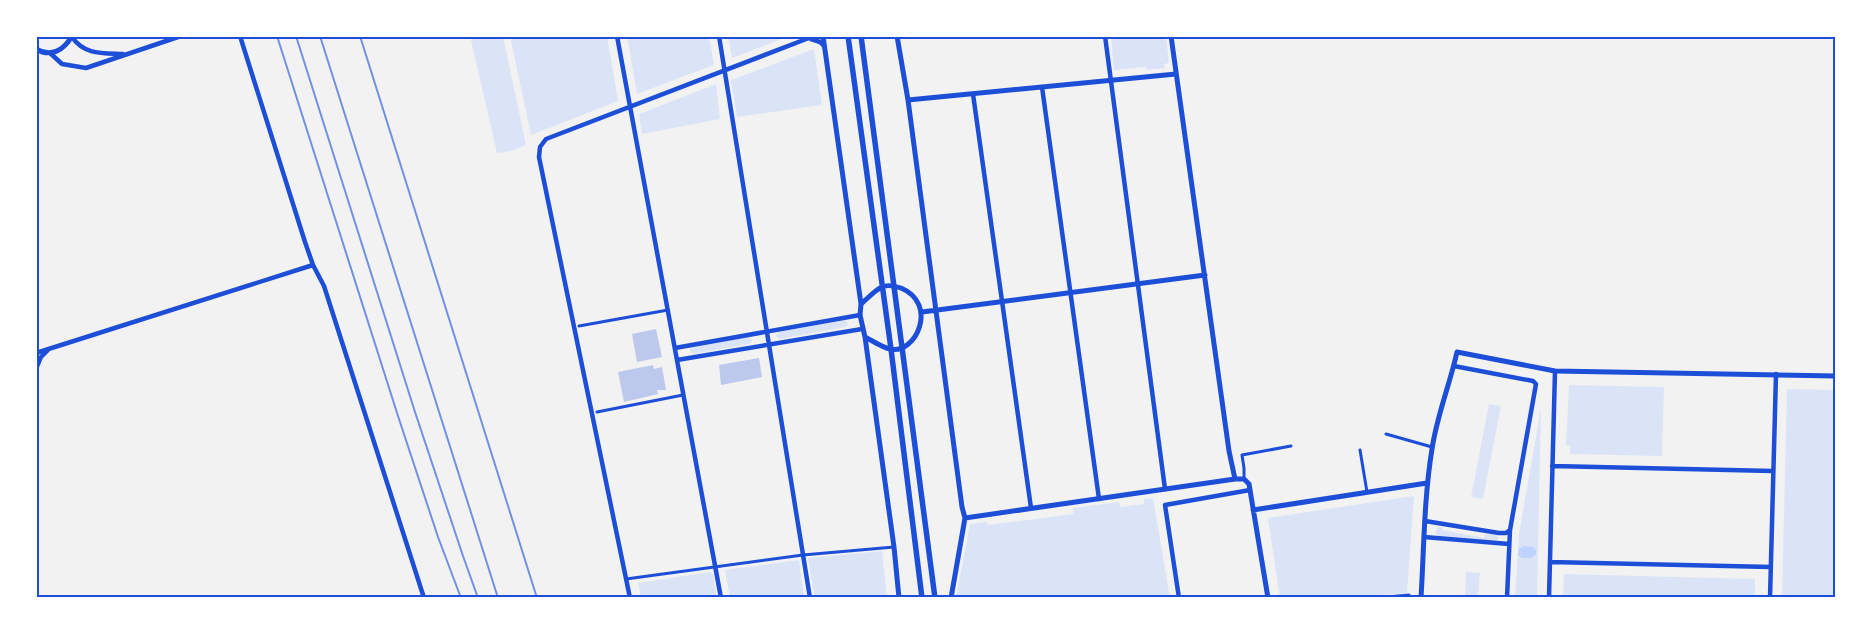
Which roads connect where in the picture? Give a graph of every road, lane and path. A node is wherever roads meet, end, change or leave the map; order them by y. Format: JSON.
{"nodes":[{"id":1,"x":181,"y":36,"type":"edge"},
{"id":2,"x":240,"y":36,"type":"edge"},
{"id":3,"x":617,"y":36,"type":"edge"},
{"id":4,"x":718,"y":36,"type":"edge"},
{"id":5,"x":823,"y":36,"type":"edge"},
{"id":6,"x":848,"y":36,"type":"edge"},
{"id":7,"x":861,"y":36,"type":"edge"},
{"id":8,"x":897,"y":36,"type":"edge"},
{"id":9,"x":1105,"y":36,"type":"edge"},
{"id":10,"x":1171,"y":36,"type":"edge"},
{"id":11,"x":72,"y":37,"type":"edge"},
{"id":12,"x":813,"y":38,"type":"edge"},
{"id":13,"x":824,"y":46,"type":"junction"},
{"id":14,"x":36,"y":49,"type":"edge"},
{"id":15,"x":50,"y":53,"type":"junction"},
{"id":16,"x":127,"y":54,"type":"junction"},
{"id":17,"x":724,"y":72,"type":"junction"},
{"id":18,"x":1176,"y":74,"type":"junction"},
{"id":19,"x":1110,"y":80,"type":"junction"},
{"id":20,"x":1042,"y":87,"type":"junction"},
{"id":21,"x":973,"y":94,"type":"junction"},
{"id":22,"x":908,"y":100,"type":"junction"},
{"id":23,"x":630,"y":108,"type":"junction"},
{"id":24,"x":313,"y":265,"type":"junction"},
{"id":25,"x":1205,"y":275,"type":"junction"},
{"id":26,"x":1138,"y":284,"type":"junction"},
{"id":27,"x":894,"y":285,"type":"junction"},
{"id":28,"x":882,"y":287,"type":"junction"},
{"id":29,"x":1070,"y":293,"type":"junction"},
{"id":30,"x":1002,"y":302,"type":"junction"},
{"id":31,"x":861,"y":304,"type":"junction"},
{"id":32,"x":668,"y":310,"type":"junction"},
{"id":33,"x":936,"y":311,"type":"junction"},
{"id":34,"x":922,"y":312,"type":"junction"},
{"id":35,"x":860,"y":315,"type":"junction"},
{"id":36,"x":579,"y":326,"type":"dead end"},
{"id":37,"x":862,"y":328,"type":"junction"},
{"id":38,"x":766,"y":331,"type":"junction"},
{"id":39,"x":865,"y":337,"type":"junction"},
{"id":40,"x":768,"y":344,"type":"junction"},
{"id":41,"x":674,"y":348,"type":"junction"},
{"id":42,"x":902,"y":348,"type":"junction"},
{"id":43,"x":49,"y":349,"type":"junction"},
{"id":44,"x":891,"y":349,"type":"junction"},
{"id":45,"x":36,"y":353,"type":"edge"},
{"id":46,"x":677,"y":360,"type":"junction"},
{"id":47,"x":1454,"y":366,"type":"junction"},
{"id":48,"x":36,"y":369,"type":"edge"},
{"id":49,"x":1555,"y":370,"type":"junction"},
{"id":50,"x":1776,"y":374,"type":"junction"},
{"id":51,"x":1836,"y":376,"type":"edge"},
{"id":52,"x":683,"y":396,"type":"junction"},
{"id":53,"x":597,"y":412,"type":"dead end"},
{"id":54,"x":1386,"y":434,"type":"dead end"},
{"id":55,"x":1291,"y":446,"type":"dead end"},
{"id":56,"x":1432,"y":447,"type":"junction"},
{"id":57,"x":1360,"y":450,"type":"dead end"},
{"id":58,"x":1552,"y":466,"type":"junction"},
{"id":59,"x":1773,"y":471,"type":"junction"},
{"id":60,"x":1235,"y":479,"type":"junction"},
{"id":61,"x":1244,"y":479,"type":"junction"},
{"id":62,"x":1427,"y":483,"type":"junction"},
{"id":63,"x":1165,"y":489,"type":"junction"},
{"id":64,"x":1250,"y":490,"type":"junction"},
{"id":65,"x":1367,"y":492,"type":"junction"},
{"id":66,"x":1099,"y":498,"type":"junction"},
{"id":67,"x":1031,"y":508,"type":"junction"},
{"id":68,"x":1253,"y":510,"type":"junction"},
{"id":69,"x":965,"y":518,"type":"junction"},
{"id":70,"x":1425,"y":521,"type":"junction"},
{"id":71,"x":1510,"y":530,"type":"junction"},
{"id":72,"x":1499,"y":533,"type":"junction"},
{"id":73,"x":1424,"y":538,"type":"junction"},
{"id":74,"x":1498,"y":544,"type":"junction"},
{"id":75,"x":1509,"y":544,"type":"junction"},
{"id":76,"x":894,"y":547,"type":"junction"},
{"id":77,"x":803,"y":555,"type":"junction"},
{"id":78,"x":1550,"y":562,"type":"junction"},
{"id":79,"x":715,"y":566,"type":"junction"},
{"id":80,"x":1771,"y":567,"type":"junction"},
{"id":81,"x":626,"y":579,"type":"junction"},
{"id":82,"x":1409,"y":595,"type":"dead end"},
{"id":83,"x":424,"y":598,"type":"edge"},
{"id":84,"x":630,"y":598,"type":"edge"},
{"id":85,"x":721,"y":598,"type":"edge"},
{"id":86,"x":810,"y":598,"type":"edge"},
{"id":87,"x":899,"y":598,"type":"edge"},
{"id":88,"x":922,"y":598,"type":"edge"},
{"id":89,"x":935,"y":598,"type":"edge"},
{"id":90,"x":950,"y":598,"type":"edge"},
{"id":91,"x":1179,"y":598,"type":"edge"},
{"id":92,"x":1268,"y":598,"type":"edge"},
{"id":93,"x":1376,"y":598,"type":"edge"},
{"id":94,"x":1420,"y":598,"type":"edge"},
{"id":95,"x":1507,"y":598,"type":"edge"},
{"id":96,"x":1549,"y":598,"type":"edge"},
{"id":97,"x":1770,"y":598,"type":"edge"}],
"edges":[{"from":1,"to":16,"type":"street"},
{"from":2,"to":24,"type":"street"},
{"from":3,"to":23,"type":"street"},
{"from":4,"to":17,"type":"street"},
{"from":5,"to":13,"type":"street"},
{"from":6,"to":28,"type":"main road"},
{"from":7,"to":27,"type":"main road"},
{"from":8,"to":22,"type":"street"},
{"from":9,"to":19,"type":"street"},
{"from":10,"to":18,"type":"street"},
{"from":11,"to":15,"type":"street"},
{"from":11,"to":16,"type":"street"},
{"from":12,"to":13,"type":"street"},
{"from":12,"to":17,"type":"street"},
{"from":13,"to":31,"type":"street"},
{"from":14,"to":15,"type":"street"},
{"from":15,"to":16,"type":"street"},
{"from":17,"to":23,"type":"street"},
{"from":17,"to":38,"type":"street"},
{"from":18,"to":19,"type":"street"},
{"from":18,"to":25,"type":"street"},
{"from":19,"to":20,"type":"street"},
{"from":19,"to":26,"type":"street"},
{"from":20,"to":21,"type":"street"},
{"from":20,"to":29,"type":"street"},
{"from":21,"to":22,"type":"street"},
{"from":21,"to":30,"type":"street"},
{"from":22,"to":33,"type":"street"},
{"from":23,"to":32,"type":"street"},
{"from":23,"to":81,"type":"street"},
{"from":24,"to":43,"type":"street"},
{"from":24,"to":83,"type":"street"},
{"from":25,"to":26,"type":"street"},
{"from":25,"to":60,"type":"street"},
{"from":26,"to":29,"type":"street"},
{"from":26,"to":63,"type":"street"},
{"from":27,"to":28,"type":"street"},
{"from":27,"to":34,"type":"street"},
{"from":27,"to":42,"type":"main road"},
{"from":28,"to":31,"type":"street"},
{"from":28,"to":44,"type":"main road"},
{"from":29,"to":30,"type":"street"},
{"from":29,"to":66,"type":"street"},
{"from":30,"to":33,"type":"street"},
{"from":30,"to":67,"type":"street"},
{"from":31,"to":35,"type":"street"},
{"from":32,"to":36,"type":"street"},
{"from":32,"to":41,"type":"street"},
{"from":33,"to":34,"type":"street"},
{"from":33,"to":69,"type":"street"},
{"from":34,"to":42,"type":"street"},
{"from":35,"to":37,"type":"street"},
{"from":35,"to":38,"type":"street"},
{"from":37,"to":39,"type":"street"},
{"from":37,"to":40,"type":"street"},
{"from":38,"to":40,"type":"street"},
{"from":38,"to":41,"type":"street"},
{"from":39,"to":44,"type":"street"},
{"from":39,"to":76,"type":"street"},
{"from":40,"to":46,"type":"street"},
{"from":40,"to":77,"type":"street"},
{"from":41,"to":46,"type":"street"},
{"from":42,"to":44,"type":"street"},
{"from":42,"to":89,"type":"main road"},
{"from":43,"to":45,"type":"street"},
{"from":43,"to":48,"type":"street"},
{"from":44,"to":88,"type":"main road"},
{"from":46,"to":52,"type":"street"},
{"from":47,"to":49,"type":"street"},
{"from":47,"to":56,"type":"street"},
{"from":47,"to":71,"type":"street"},
{"from":49,"to":50,"type":"street"},
{"from":49,"to":58,"type":"street"},
{"from":50,"to":51,"type":"street"},
{"from":50,"to":59,"type":"street"},
{"from":52,"to":53,"type":"street"},
{"from":52,"to":79,"type":"street"},
{"from":54,"to":56,"type":"street"},
{"from":55,"to":61,"type":"street"},
{"from":56,"to":62,"type":"street"},
{"from":57,"to":65,"type":"street"},
{"from":58,"to":59,"type":"street"},
{"from":58,"to":78,"type":"street"},
{"from":59,"to":80,"type":"street"},
{"from":60,"to":61,"type":"street"},
{"from":60,"to":63,"type":"street"},
{"from":61,"to":64,"type":"street"},
{"from":62,"to":65,"type":"street"},
{"from":62,"to":70,"type":"street"},
{"from":63,"to":66,"type":"street"},
{"from":64,"to":68,"type":"street"},
{"from":64,"to":91,"type":"street"},
{"from":65,"to":68,"type":"street"},
{"from":66,"to":67,"type":"street"},
{"from":67,"to":69,"type":"street"},
{"from":68,"to":92,"type":"street"},
{"from":69,"to":90,"type":"street"},
{"from":70,"to":72,"type":"street"},
{"from":70,"to":73,"type":"street"},
{"from":71,"to":72,"type":"street"},
{"from":71,"to":75,"type":"street"},
{"from":72,"to":74,"type":"street"},
{"from":73,"to":74,"type":"street"},
{"from":73,"to":94,"type":"street"},
{"from":74,"to":75,"type":"street"},
{"from":75,"to":95,"type":"street"},
{"from":76,"to":77,"type":"street"},
{"from":76,"to":87,"type":"street"},
{"from":77,"to":79,"type":"street"},
{"from":77,"to":86,"type":"street"},
{"from":78,"to":80,"type":"street"},
{"from":78,"to":96,"type":"street"},
{"from":79,"to":81,"type":"street"},
{"from":79,"to":85,"type":"street"},
{"from":80,"to":97,"type":"street"},
{"from":81,"to":84,"type":"street"},
{"from":82,"to":93,"type":"street"}]}
